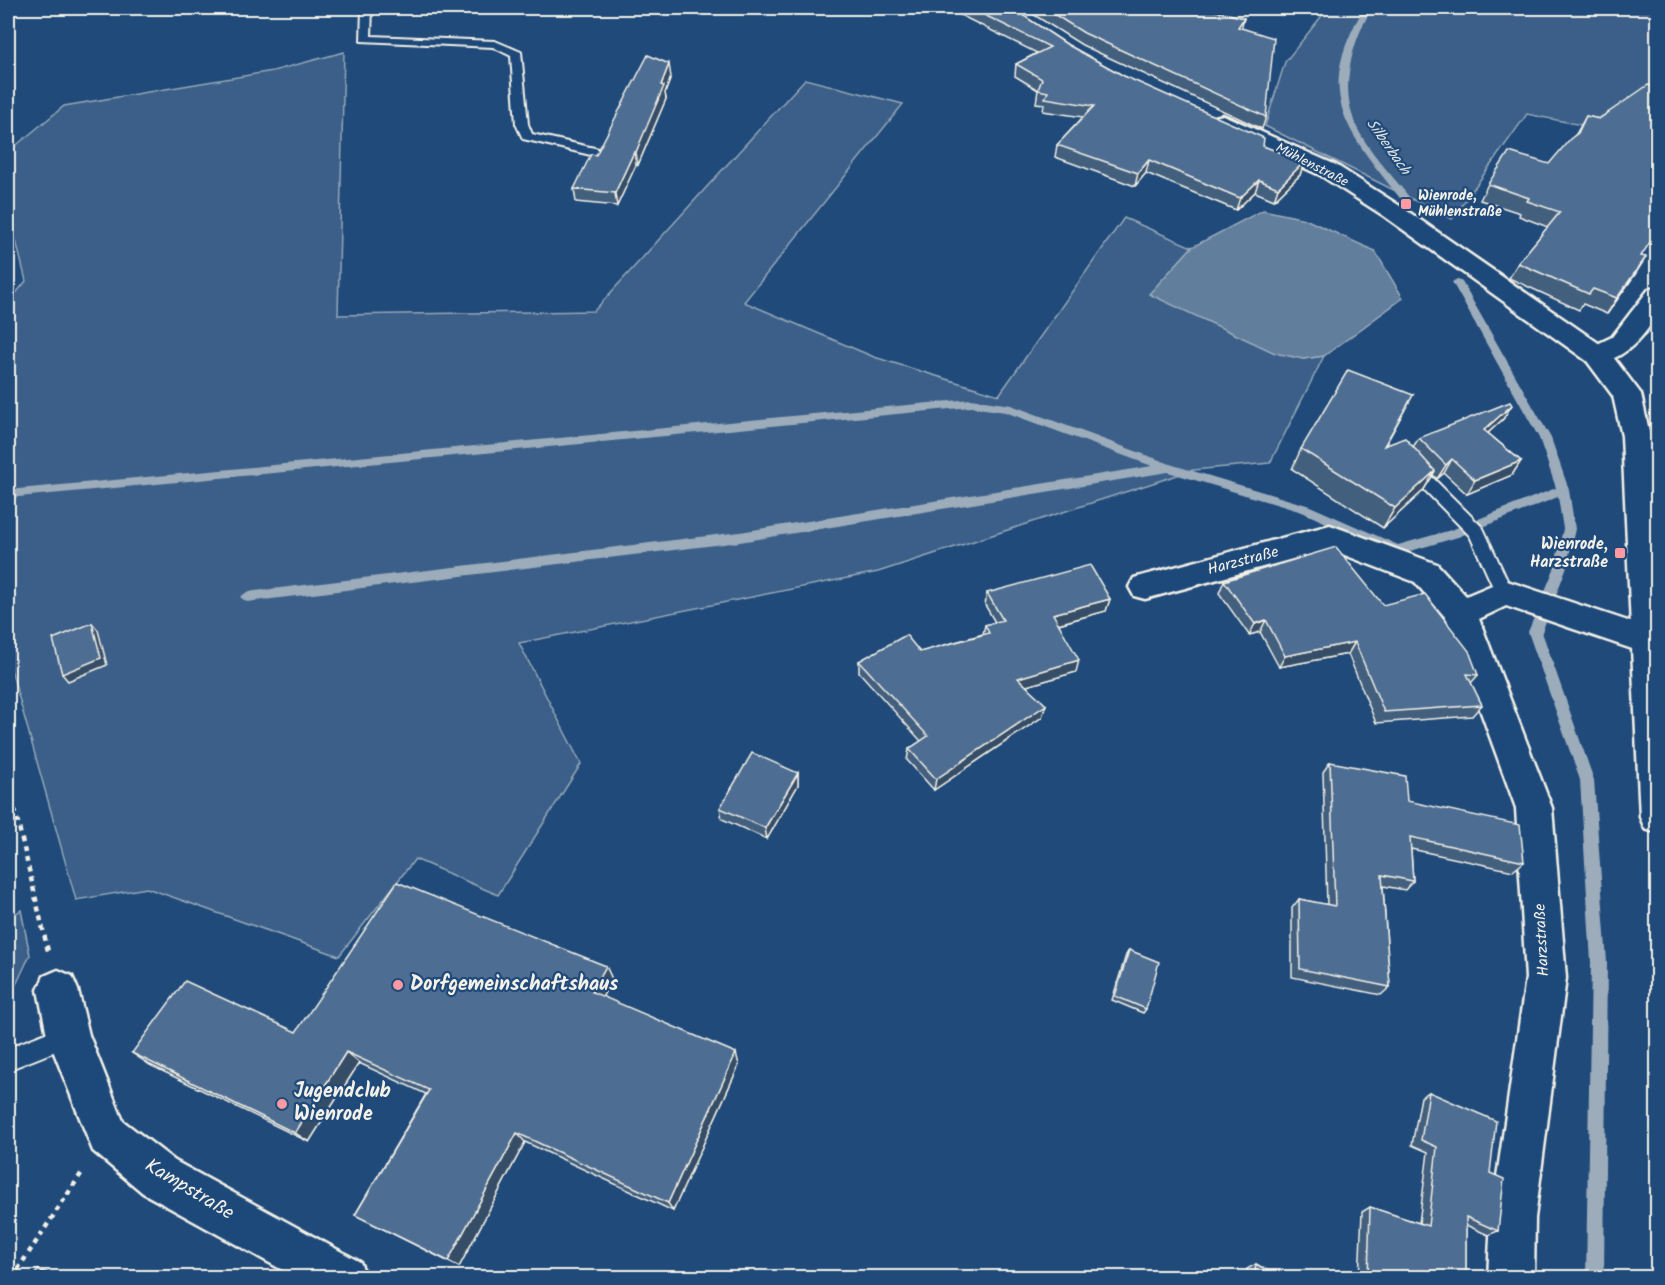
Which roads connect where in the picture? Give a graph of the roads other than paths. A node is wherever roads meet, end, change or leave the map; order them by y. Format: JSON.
{"nodes":[{"id":1,"x":367,"y":8,"type":"edge"},
{"id":2,"x":1207,"y":115,"type":"edge"},
{"id":3,"x":596,"y":152,"type":"edge"},
{"id":4,"x":1654,"y":306,"type":"edge"},
{"id":5,"x":1597,"y":355,"type":"junction"},
{"id":6,"x":1404,"y":458,"type":"edge"},
{"id":7,"x":1145,"y":588,"type":"dead end"},
{"id":8,"x":1512,"y":596,"type":"junction"},
{"id":9,"x":1461,"y":613,"type":"junction"},
{"id":10,"x":1647,"y":641,"type":"junction"},
{"id":11,"x":1658,"y":817,"type":"edge"},
{"id":12,"x":58,"y":990,"type":"road end"},
{"id":13,"x":68,"y":1035,"type":"junction"},
{"id":14,"x":8,"y":1059,"type":"edge"},
{"id":15,"x":322,"y":1272,"type":"edge"},
{"id":16,"x":1511,"y":1278,"type":"edge"}],
"edges":[{"from":1,"to":3,"type":"lane"},
{"from":2,"to":5,"type":"street","name":"Mühlenstraße"},
{"from":4,"to":5,"type":"street"},
{"from":5,"to":10,"type":"street"},
{"from":6,"to":8,"type":"lane"},
{"from":7,"to":9,"type":"street","name":"Harzstraße"},
{"from":8,"to":9,"type":"street"},
{"from":8,"to":10,"type":"street"},
{"from":9,"to":16,"type":"street","name":"Harzstraße"},
{"from":10,"to":11,"type":"street"},
{"from":12,"to":13,"type":"street","name":"Kampstraße"},
{"from":13,"to":14,"type":"lane"},
{"from":13,"to":15,"type":"street","name":"Kampstraße"}]}
